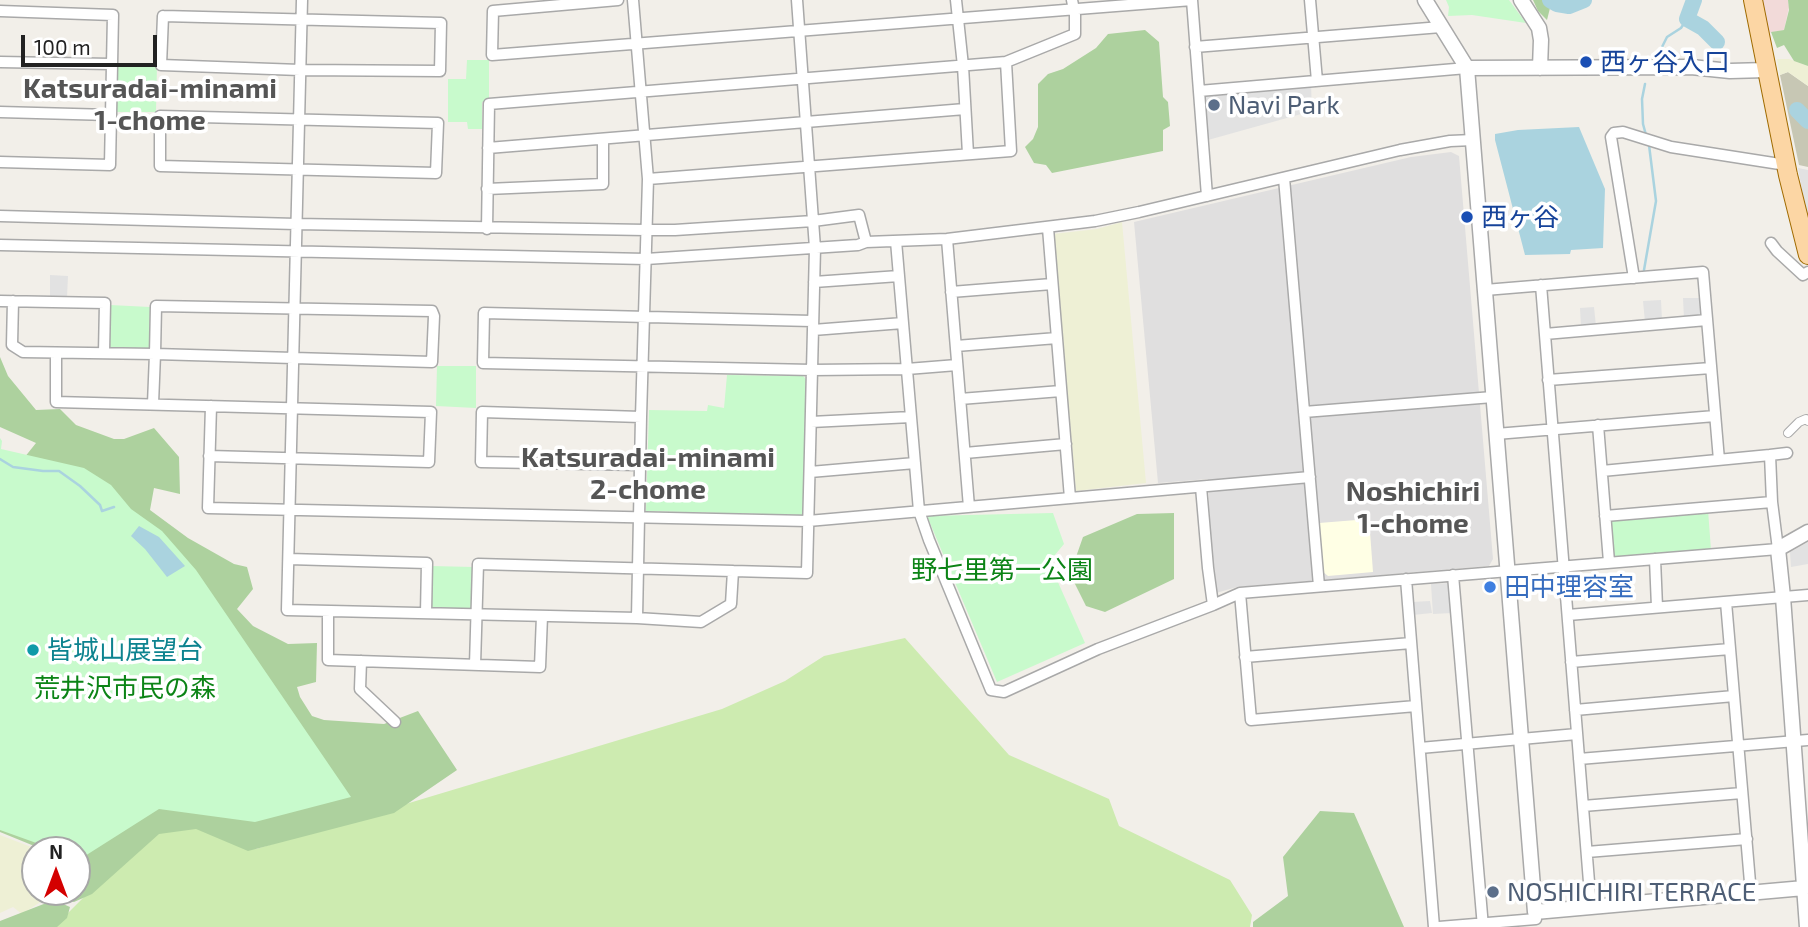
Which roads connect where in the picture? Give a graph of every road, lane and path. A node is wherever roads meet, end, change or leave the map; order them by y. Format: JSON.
{"nodes":[{"id":1,"x":302,"y":0,"type":"edge"},
{"id":2,"x":618,"y":0,"type":"edge"},
{"id":3,"x":633,"y":0,"type":"edge"},
{"id":4,"x":797,"y":0,"type":"edge"},
{"id":5,"x":956,"y":0,"type":"edge"},
{"id":6,"x":1192,"y":0,"type":"edge"},
{"id":7,"x":1310,"y":0,"type":"edge"},
{"id":8,"x":1425,"y":0,"type":"edge"},
{"id":9,"x":1521,"y":0,"type":"edge"},
{"id":10,"x":1754,"y":0,"type":"edge"},
{"id":11,"x":1072,"y":5,"type":"edge"},
{"id":12,"x":0,"y":11,"type":"edge"},
{"id":13,"x":301,"y":19,"type":"junction"},
{"id":14,"x":957,"y":19,"type":"junction"},
{"id":15,"x":1441,"y":27,"type":"junction"},
{"id":16,"x":799,"y":31,"type":"junction"},
{"id":17,"x":1313,"y":38,"type":"junction"},
{"id":18,"x":636,"y":44,"type":"junction"},
{"id":19,"x":1195,"y":47,"type":"junction"},
{"id":20,"x":0,"y":62,"type":"edge"},
{"id":21,"x":1006,"y":62,"type":"junction"},
{"id":22,"x":111,"y":64,"type":"junction"},
{"id":23,"x":963,"y":66,"type":"junction"},
{"id":24,"x":1467,"y":68,"type":"junction"},
{"id":25,"x":1540,"y":68,"type":"junction"},
{"id":26,"x":300,"y":70,"type":"junction"},
{"id":27,"x":1767,"y":70,"type":"junction"},
{"id":28,"x":803,"y":78,"type":"junction"},
{"id":29,"x":1317,"y":81,"type":"junction"},
{"id":30,"x":640,"y":91,"type":"junction"},
{"id":31,"x":1199,"y":91,"type":"junction"},
{"id":32,"x":965,"y":109,"type":"junction"},
{"id":33,"x":0,"y":112,"type":"edge"},
{"id":34,"x":110,"y":115,"type":"junction"},
{"id":35,"x":299,"y":119,"type":"junction"},
{"id":36,"x":806,"y":122,"type":"junction"},
{"id":37,"x":644,"y":135,"type":"junction"},
{"id":38,"x":603,"y":139,"type":"junction"},
{"id":39,"x":1473,"y":140,"type":"junction"},
{"id":40,"x":488,"y":148,"type":"junction"},
{"id":41,"x":968,"y":154,"type":"junction"},
{"id":42,"x":0,"y":162,"type":"edge"},
{"id":43,"x":1786,"y":164,"type":"junction"},
{"id":44,"x":810,"y":167,"type":"junction"},
{"id":45,"x":298,"y":169,"type":"junction"},
{"id":46,"x":1284,"y":178,"type":"junction"},
{"id":47,"x":648,"y":179,"type":"junction"},
{"id":48,"x":487,"y":189,"type":"junction"},
{"id":49,"x":1207,"y":196,"type":"junction"},
{"id":50,"x":0,"y":216,"type":"edge"},
{"id":51,"x":813,"y":221,"type":"junction"},
{"id":52,"x":296,"y":225,"type":"junction"},
{"id":53,"x":1048,"y":228,"type":"junction"},
{"id":54,"x":486,"y":229,"type":"junction"},
{"id":55,"x":646,"y":230,"type":"junction"},
{"id":56,"x":947,"y":239,"type":"junction"},
{"id":57,"x":866,"y":242,"type":"junction"},
{"id":58,"x":896,"y":242,"type":"junction"},
{"id":59,"x":1771,"y":243,"type":"dead end"},
{"id":60,"x":0,"y":245,"type":"edge"},
{"id":61,"x":815,"y":248,"type":"junction"},
{"id":62,"x":295,"y":253,"type":"junction"},
{"id":63,"x":1808,"y":255,"type":"edge"},
{"id":64,"x":646,"y":259,"type":"junction"},
{"id":65,"x":1808,"y":272,"type":"edge"},
{"id":66,"x":899,"y":276,"type":"junction"},
{"id":67,"x":1634,"y":278,"type":"junction"},
{"id":68,"x":814,"y":282,"type":"junction"},
{"id":69,"x":1052,"y":284,"type":"junction"},
{"id":70,"x":1541,"y":285,"type":"junction"},
{"id":71,"x":1485,"y":290,"type":"junction"},
{"id":72,"x":951,"y":292,"type":"junction"},
{"id":73,"x":0,"y":300,"type":"edge"},
{"id":74,"x":13,"y":301,"type":"junction"},
{"id":75,"x":294,"y":308,"type":"junction"},
{"id":76,"x":643,"y":317,"type":"junction"},
{"id":77,"x":1707,"y":320,"type":"junction"},
{"id":78,"x":903,"y":323,"type":"junction"},
{"id":79,"x":813,"y":325,"type":"junction"},
{"id":80,"x":1545,"y":334,"type":"junction"},
{"id":81,"x":1057,"y":338,"type":"junction"},
{"id":82,"x":956,"y":346,"type":"junction"},
{"id":83,"x":56,"y":353,"type":"junction"},
{"id":84,"x":104,"y":353,"type":"junction"},
{"id":85,"x":155,"y":354,"type":"junction"},
{"id":86,"x":293,"y":358,"type":"junction"},
{"id":87,"x":957,"y":365,"type":"junction"},
{"id":88,"x":643,"y":367,"type":"junction"},
{"id":89,"x":1711,"y":368,"type":"junction"},
{"id":90,"x":907,"y":369,"type":"junction"},
{"id":91,"x":812,"y":370,"type":"junction"},
{"id":92,"x":1548,"y":380,"type":"junction"},
{"id":93,"x":1061,"y":391,"type":"junction"},
{"id":94,"x":1493,"y":397,"type":"junction"},
{"id":95,"x":960,"y":399,"type":"junction"},
{"id":96,"x":153,"y":404,"type":"junction"},
{"id":97,"x":211,"y":406,"type":"junction"},
{"id":98,"x":292,"y":408,"type":"junction"},
{"id":99,"x":1304,"y":412,"type":"junction"},
{"id":100,"x":911,"y":416,"type":"junction"},
{"id":101,"x":1715,"y":416,"type":"junction"},
{"id":102,"x":640,"y":417,"type":"junction"},
{"id":103,"x":1808,"y":421,"type":"edge"},
{"id":104,"x":811,"y":422,"type":"junction"},
{"id":105,"x":1598,"y":425,"type":"junction"},
{"id":106,"x":1552,"y":429,"type":"junction"},
{"id":107,"x":1496,"y":433,"type":"junction"},
{"id":108,"x":1788,"y":433,"type":"dead end"},
{"id":109,"x":1066,"y":444,"type":"junction"},
{"id":110,"x":965,"y":453,"type":"junction"},
{"id":111,"x":1787,"y":453,"type":"dead end"},
{"id":112,"x":1770,"y":455,"type":"junction"},
{"id":113,"x":209,"y":456,"type":"junction"},
{"id":114,"x":291,"y":457,"type":"junction"},
{"id":115,"x":1719,"y":460,"type":"junction"},
{"id":116,"x":915,"y":463,"type":"junction"},
{"id":117,"x":640,"y":466,"type":"junction"},
{"id":118,"x":1602,"y":471,"type":"junction"},
{"id":119,"x":810,"y":472,"type":"junction"},
{"id":120,"x":1310,"y":477,"type":"junction"},
{"id":121,"x":1201,"y":486,"type":"junction"},
{"id":122,"x":1070,"y":498,"type":"junction"},
{"id":123,"x":1772,"y":502,"type":"junction"},
{"id":124,"x":969,"y":507,"type":"junction"},
{"id":125,"x":290,"y":510,"type":"junction"},
{"id":126,"x":919,"y":511,"type":"junction"},
{"id":127,"x":1605,"y":516,"type":"junction"},
{"id":128,"x":639,"y":518,"type":"junction"},
{"id":129,"x":808,"y":521,"type":"junction"},
{"id":130,"x":1808,"y":532,"type":"edge"},
{"id":131,"x":1778,"y":548,"type":"junction"},
{"id":132,"x":289,"y":559,"type":"junction"},
{"id":133,"x":1656,"y":559,"type":"junction"},
{"id":134,"x":1609,"y":562,"type":"junction"},
{"id":135,"x":1564,"y":566,"type":"junction"},
{"id":136,"x":638,"y":568,"type":"junction"},
{"id":137,"x":733,"y":571,"type":"junction"},
{"id":138,"x":1507,"y":571,"type":"junction"},
{"id":139,"x":1453,"y":575,"type":"junction"},
{"id":140,"x":1406,"y":579,"type":"junction"},
{"id":141,"x":1319,"y":586,"type":"junction"},
{"id":142,"x":1240,"y":593,"type":"junction"},
{"id":143,"x":1808,"y":595,"type":"edge"},
{"id":144,"x":1783,"y":597,"type":"junction"},
{"id":145,"x":1726,"y":602,"type":"junction"},
{"id":146,"x":1213,"y":605,"type":"junction"},
{"id":147,"x":1657,"y":607,"type":"junction"},
{"id":148,"x":328,"y":611,"type":"junction"},
{"id":149,"x":426,"y":613,"type":"junction"},
{"id":150,"x":475,"y":614,"type":"junction"},
{"id":151,"x":1567,"y":615,"type":"junction"},
{"id":152,"x":542,"y":616,"type":"junction"},
{"id":153,"x":637,"y":618,"type":"junction"},
{"id":154,"x":1411,"y":643,"type":"junction"},
{"id":155,"x":1730,"y":649,"type":"junction"},
{"id":156,"x":1245,"y":657,"type":"junction"},
{"id":157,"x":361,"y":661,"type":"junction"},
{"id":158,"x":1571,"y":662,"type":"junction"},
{"id":159,"x":475,"y":665,"type":"junction"},
{"id":160,"x":1734,"y":696,"type":"junction"},
{"id":161,"x":1416,"y":705,"type":"junction"},
{"id":162,"x":1575,"y":710,"type":"junction"},
{"id":163,"x":395,"y":722,"type":"dead end"},
{"id":164,"x":1577,"y":734,"type":"junction"},
{"id":165,"x":1522,"y":739,"type":"junction"},
{"id":166,"x":1801,"y":741,"type":"edge"},
{"id":167,"x":1467,"y":744,"type":"junction"},
{"id":168,"x":1738,"y":746,"type":"junction"},
{"id":169,"x":1420,"y":748,"type":"junction"},
{"id":170,"x":1579,"y":759,"type":"junction"},
{"id":171,"x":1742,"y":793,"type":"junction"},
{"id":172,"x":1583,"y":806,"type":"junction"},
{"id":173,"x":1746,"y":839,"type":"junction"},
{"id":174,"x":1587,"y":852,"type":"junction"},
{"id":175,"x":1805,"y":892,"type":"edge"},
{"id":176,"x":1751,"y":894,"type":"junction"},
{"id":177,"x":1591,"y":907,"type":"junction"},
{"id":178,"x":1536,"y":919,"type":"edge"},
{"id":179,"x":1483,"y":925,"type":"edge"},
{"id":180,"x":1436,"y":927,"type":"edge"},
{"id":181,"x":1807,"y":927,"type":"edge"}],
"edges":[{"from":1,"to":13,"type":"street"},
{"from":2,"to":18,"type":"street"},
{"from":3,"to":18,"type":"street"},
{"from":4,"to":16,"type":"street"},
{"from":5,"to":14,"type":"street"},
{"from":6,"to":11,"type":"street"},
{"from":6,"to":19,"type":"street"},
{"from":7,"to":17,"type":"street"},
{"from":8,"to":15,"type":"street"},
{"from":9,"to":25,"type":"street"},
{"from":10,"to":27,"type":"main road"},
{"from":11,"to":14,"type":"street"},
{"from":11,"to":21,"type":"street"},
{"from":12,"to":22,"type":"street"},
{"from":13,"to":26,"type":"street"},
{"from":13,"to":26,"type":"street"},
{"from":13,"to":26,"type":"street"},
{"from":14,"to":16,"type":"street"},
{"from":14,"to":23,"type":"street"},
{"from":15,"to":17,"type":"street"},
{"from":15,"to":24,"type":"street"},
{"from":16,"to":18,"type":"street"},
{"from":16,"to":28,"type":"street"},
{"from":17,"to":19,"type":"street"},
{"from":17,"to":29,"type":"street"},
{"from":18,"to":30,"type":"street"},
{"from":19,"to":31,"type":"street"},
{"from":20,"to":22,"type":"street"},
{"from":21,"to":23,"type":"street"},
{"from":21,"to":41,"type":"street"},
{"from":22,"to":34,"type":"street"},
{"from":23,"to":28,"type":"street"},
{"from":23,"to":32,"type":"street"},
{"from":24,"to":25,"type":"street"},
{"from":24,"to":29,"type":"street"},
{"from":24,"to":39,"type":"street"},
{"from":25,"to":27,"type":"street"},
{"from":26,"to":35,"type":"street"},
{"from":27,"to":43,"type":"main road"},
{"from":28,"to":30,"type":"street"},
{"from":28,"to":36,"type":"street"},
{"from":29,"to":31,"type":"street"},
{"from":30,"to":37,"type":"street"},
{"from":30,"to":40,"type":"street"},
{"from":31,"to":49,"type":"street"},
{"from":32,"to":36,"type":"street"},
{"from":32,"to":41,"type":"street"},
{"from":33,"to":34,"type":"street"},
{"from":34,"to":42,"type":"street"},
{"from":35,"to":45,"type":"street"},
{"from":35,"to":45,"type":"street"},
{"from":35,"to":45,"type":"street"},
{"from":36,"to":37,"type":"street"},
{"from":36,"to":44,"type":"street"},
{"from":37,"to":38,"type":"street"},
{"from":37,"to":47,"type":"street"},
{"from":38,"to":40,"type":"street"},
{"from":38,"to":48,"type":"street"},
{"from":39,"to":46,"type":"street"},
{"from":39,"to":71,"type":"street"},
{"from":40,"to":48,"type":"street"},
{"from":41,"to":44,"type":"street"},
{"from":43,"to":63,"type":"main road"},
{"from":43,"to":67,"type":"street"},
{"from":44,"to":47,"type":"street"},
{"from":44,"to":51,"type":"street"},
{"from":45,"to":52,"type":"street"},
{"from":46,"to":49,"type":"street"},
{"from":46,"to":99,"type":"street"},
{"from":47,"to":55,"type":"street"},
{"from":48,"to":54,"type":"street"},
{"from":49,"to":53,"type":"street"},
{"from":50,"to":52,"type":"street"},
{"from":51,"to":55,"type":"street"},
{"from":51,"to":57,"type":"street"},
{"from":51,"to":61,"type":"street"},
{"from":52,"to":54,"type":"street"},
{"from":52,"to":62,"type":"street"},
{"from":53,"to":56,"type":"street"},
{"from":53,"to":69,"type":"street"},
{"from":54,"to":55,"type":"street"},
{"from":55,"to":64,"type":"street"},
{"from":56,"to":58,"type":"street"},
{"from":56,"to":72,"type":"street"},
{"from":57,"to":58,"type":"street"},
{"from":57,"to":61,"type":"street"},
{"from":58,"to":66,"type":"street"},
{"from":59,"to":65,"type":"street"},
{"from":60,"to":62,"type":"street"},
{"from":61,"to":64,"type":"street"},
{"from":61,"to":68,"type":"street"},
{"from":62,"to":64,"type":"street"},
{"from":62,"to":75,"type":"street"},
{"from":64,"to":76,"type":"street"},
{"from":66,"to":68,"type":"street"},
{"from":66,"to":78,"type":"street"},
{"from":67,"to":70,"type":"street"},
{"from":67,"to":77,"type":"street"},
{"from":68,"to":79,"type":"street"},
{"from":69,"to":72,"type":"street"},
{"from":69,"to":81,"type":"street"},
{"from":70,"to":71,"type":"street"},
{"from":70,"to":80,"type":"street"},
{"from":71,"to":94,"type":"street"},
{"from":72,"to":82,"type":"street"},
{"from":73,"to":74,"type":"street"},
{"from":74,"to":83,"type":"street"},
{"from":74,"to":84,"type":"street"},
{"from":75,"to":85,"type":"street"},
{"from":75,"to":86,"type":"street"},
{"from":75,"to":86,"type":"street"},
{"from":76,"to":79,"type":"street"},
{"from":76,"to":88,"type":"street"},
{"from":76,"to":88,"type":"street"},
{"from":77,"to":80,"type":"street"},
{"from":77,"to":89,"type":"street"},
{"from":78,"to":79,"type":"street"},
{"from":78,"to":90,"type":"street"},
{"from":79,"to":91,"type":"street"},
{"from":80,"to":92,"type":"street"},
{"from":81,"to":82,"type":"street"},
{"from":81,"to":93,"type":"street"},
{"from":82,"to":87,"type":"street"},
{"from":83,"to":84,"type":"street"},
{"from":83,"to":96,"type":"street"},
{"from":84,"to":85,"type":"street"},
{"from":85,"to":86,"type":"street"},
{"from":85,"to":96,"type":"street"},
{"from":86,"to":98,"type":"street"},
{"from":87,"to":90,"type":"street"},
{"from":87,"to":95,"type":"street"},
{"from":88,"to":91,"type":"street"},
{"from":88,"to":102,"type":"street"},
{"from":89,"to":92,"type":"street"},
{"from":89,"to":101,"type":"street"},
{"from":90,"to":91,"type":"street"},
{"from":90,"to":100,"type":"street"},
{"from":91,"to":104,"type":"street"},
{"from":92,"to":106,"type":"street"},
{"from":93,"to":95,"type":"street"},
{"from":93,"to":109,"type":"street"},
{"from":94,"to":99,"type":"street"},
{"from":94,"to":107,"type":"street"},
{"from":95,"to":110,"type":"street"},
{"from":96,"to":97,"type":"street"},
{"from":97,"to":98,"type":"street"},
{"from":97,"to":113,"type":"street"},
{"from":98,"to":114,"type":"street"},
{"from":98,"to":114,"type":"street"},
{"from":99,"to":120,"type":"street"},
{"from":100,"to":104,"type":"street"},
{"from":100,"to":116,"type":"street"},
{"from":101,"to":105,"type":"street"},
{"from":101,"to":115,"type":"street"},
{"from":102,"to":117,"type":"street"},
{"from":102,"to":117,"type":"street"},
{"from":103,"to":108,"type":"street"},
{"from":104,"to":119,"type":"street"},
{"from":105,"to":106,"type":"street"},
{"from":105,"to":118,"type":"street"},
{"from":106,"to":107,"type":"street"},
{"from":106,"to":135,"type":"street"},
{"from":107,"to":138,"type":"street"},
{"from":109,"to":110,"type":"street"},
{"from":109,"to":122,"type":"street"},
{"from":110,"to":124,"type":"street"},
{"from":111,"to":112,"type":"street"},
{"from":112,"to":115,"type":"street"},
{"from":112,"to":123,"type":"street"},
{"from":113,"to":114,"type":"street"},
{"from":113,"to":125,"type":"street"},
{"from":114,"to":125,"type":"street"},
{"from":115,"to":118,"type":"street"},
{"from":116,"to":119,"type":"street"},
{"from":116,"to":126,"type":"street"},
{"from":117,"to":128,"type":"street"},
{"from":118,"to":127,"type":"street"},
{"from":119,"to":129,"type":"street"},
{"from":120,"to":121,"type":"street"},
{"from":120,"to":141,"type":"street"},
{"from":121,"to":122,"type":"street"},
{"from":121,"to":146,"type":"street"},
{"from":122,"to":124,"type":"street"},
{"from":123,"to":127,"type":"street"},
{"from":123,"to":131,"type":"street"},
{"from":124,"to":126,"type":"street"},
{"from":125,"to":128,"type":"street"},
{"from":125,"to":132,"type":"street"},
{"from":126,"to":129,"type":"street"},
{"from":126,"to":146,"type":"street"},
{"from":127,"to":134,"type":"street"},
{"from":128,"to":129,"type":"street"},
{"from":128,"to":136,"type":"street"},
{"from":129,"to":137,"type":"street"},
{"from":130,"to":131,"type":"street"},
{"from":131,"to":133,"type":"street"},
{"from":131,"to":144,"type":"street"},
{"from":132,"to":148,"type":"street"},
{"from":132,"to":149,"type":"street"},
{"from":133,"to":134,"type":"street"},
{"from":133,"to":147,"type":"street"},
{"from":134,"to":135,"type":"street"},
{"from":135,"to":138,"type":"street"},
{"from":135,"to":151,"type":"street"},
{"from":136,"to":137,"type":"street"},
{"from":136,"to":150,"type":"street"},
{"from":136,"to":153,"type":"street"},
{"from":137,"to":153,"type":"street"},
{"from":138,"to":139,"type":"street"},
{"from":138,"to":165,"type":"street"},
{"from":139,"to":140,"type":"street"},
{"from":139,"to":167,"type":"street"},
{"from":140,"to":141,"type":"street"},
{"from":140,"to":154,"type":"street"},
{"from":141,"to":142,"type":"street"},
{"from":142,"to":146,"type":"street"},
{"from":142,"to":156,"type":"street"},
{"from":143,"to":144,"type":"street"},
{"from":144,"to":145,"type":"street"},
{"from":144,"to":166,"type":"street"},
{"from":145,"to":147,"type":"street"},
{"from":145,"to":155,"type":"street"},
{"from":147,"to":151,"type":"street"},
{"from":148,"to":149,"type":"street"},
{"from":148,"to":157,"type":"street"},
{"from":149,"to":150,"type":"street"},
{"from":150,"to":152,"type":"street"},
{"from":150,"to":159,"type":"street"},
{"from":151,"to":158,"type":"street"},
{"from":152,"to":153,"type":"street"},
{"from":152,"to":159,"type":"street"},
{"from":154,"to":156,"type":"street"},
{"from":154,"to":161,"type":"street"},
{"from":155,"to":158,"type":"street"},
{"from":155,"to":160,"type":"street"},
{"from":156,"to":161,"type":"street"},
{"from":157,"to":159,"type":"street"},
{"from":157,"to":163,"type":"street"},
{"from":158,"to":162,"type":"street"},
{"from":160,"to":162,"type":"street"},
{"from":160,"to":168,"type":"street"},
{"from":161,"to":169,"type":"street"},
{"from":162,"to":164,"type":"street"},
{"from":164,"to":165,"type":"street"},
{"from":164,"to":170,"type":"street"},
{"from":165,"to":167,"type":"street"},
{"from":165,"to":178,"type":"street"},
{"from":166,"to":168,"type":"street"},
{"from":166,"to":175,"type":"street"},
{"from":167,"to":169,"type":"street"},
{"from":167,"to":179,"type":"street"},
{"from":168,"to":170,"type":"street"},
{"from":168,"to":171,"type":"street"},
{"from":169,"to":180,"type":"street"},
{"from":170,"to":172,"type":"street"},
{"from":171,"to":172,"type":"street"},
{"from":171,"to":173,"type":"street"},
{"from":172,"to":174,"type":"street"},
{"from":173,"to":174,"type":"street"},
{"from":173,"to":176,"type":"street"},
{"from":174,"to":177,"type":"street"},
{"from":175,"to":176,"type":"street"},
{"from":175,"to":181,"type":"street"},
{"from":176,"to":177,"type":"street"},
{"from":177,"to":178,"type":"street"},
{"from":178,"to":179,"type":"street"},
{"from":179,"to":180,"type":"street"}]}
